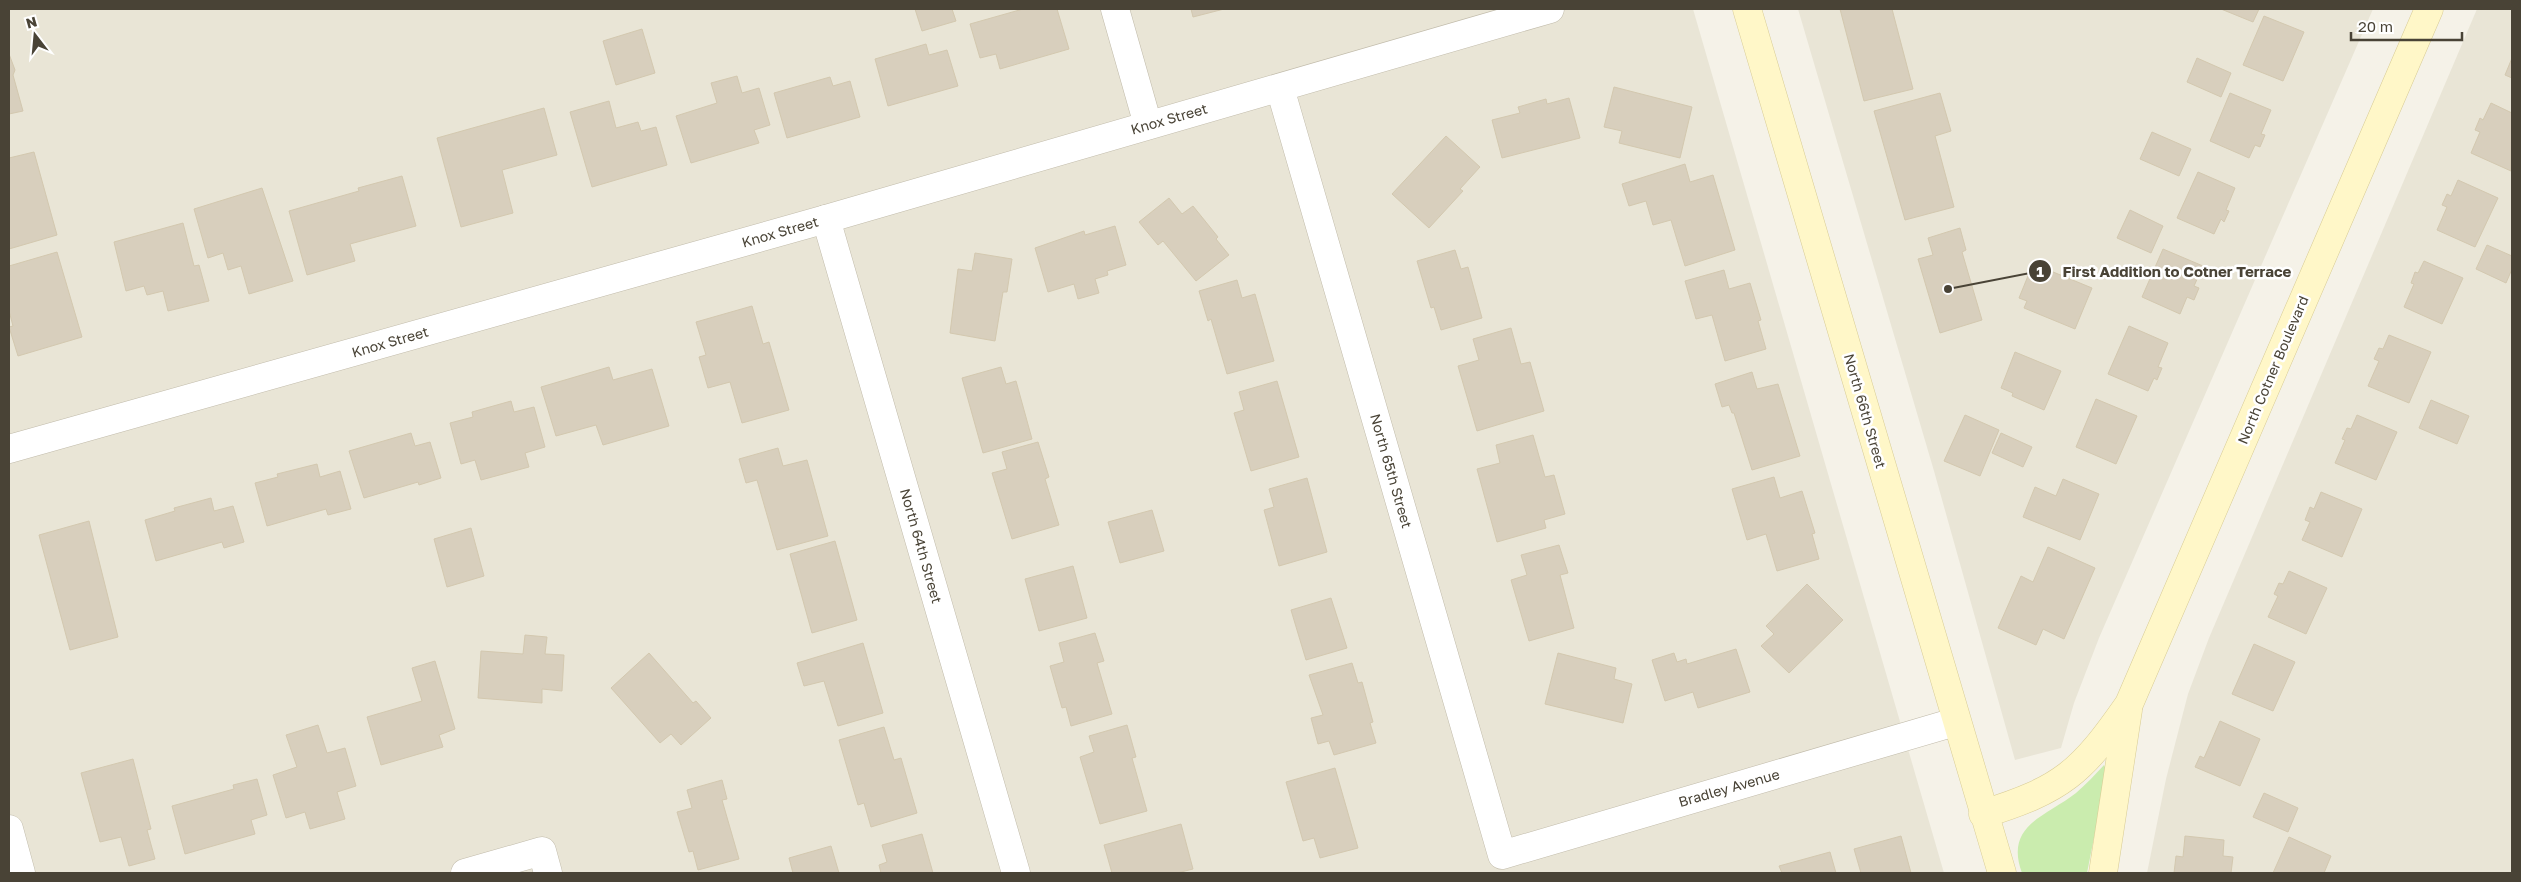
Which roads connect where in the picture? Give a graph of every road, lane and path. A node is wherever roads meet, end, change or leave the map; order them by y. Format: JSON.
{"nodes":[{"id":1,"x":1115,"y":9,"type":"edge"},
{"id":2,"x":1550,"y":9,"type":"edge"},
{"id":3,"x":1747,"y":9,"type":"edge"},
{"id":4,"x":2429,"y":9,"type":"edge"},
{"id":5,"x":1280,"y":88,"type":"junction"},
{"id":6,"x":1148,"y":125,"type":"junction"},
{"id":7,"x":826,"y":219,"type":"junction"},
{"id":8,"x":9,"y":450,"type":"edge"},
{"id":9,"x":2128,"y":704,"type":"junction"},
{"id":10,"x":1955,"y":722,"type":"junction"},
{"id":11,"x":1983,"y":814,"type":"junction"},
{"id":12,"x":9,"y":829,"type":"edge"},
{"id":13,"x":1502,"y":855,"type":"joint"},
{"id":14,"x":21,"y":873,"type":"edge"},
{"id":15,"x":465,"y":873,"type":"edge"},
{"id":16,"x":548,"y":873,"type":"edge"},
{"id":17,"x":1016,"y":873,"type":"edge"},
{"id":18,"x":2002,"y":873,"type":"edge"},
{"id":19,"x":2103,"y":873,"type":"edge"}],
"edges":[{"from":1,"to":6,"type":"street"},
{"from":2,"to":5,"type":"street","name":"Knox Street"},
{"from":3,"to":10,"type":"street","name":"North 66th Street"},
{"from":4,"to":9,"type":"street","name":"North Cotner Boulevard"},
{"from":5,"to":6,"type":"street","name":"Knox Street"},
{"from":5,"to":13,"type":"street","name":"North 65th Street"},
{"from":6,"to":7,"type":"street","name":"Knox Street"},
{"from":7,"to":8,"type":"street","name":"Knox Street"},
{"from":7,"to":17,"type":"street","name":"North 64th Street"},
{"from":9,"to":11,"type":"street","name":"North Cotner Boulevard"},
{"from":9,"to":19,"type":"street","name":"North Cotner Boulevard"},
{"from":10,"to":11,"type":"street","name":"North 66th Street"},
{"from":10,"to":13,"type":"street","name":"Bradley Avenue"},
{"from":11,"to":18,"type":"street"},
{"from":12,"to":14,"type":"street"},
{"from":15,"to":16,"type":"street"}]}
